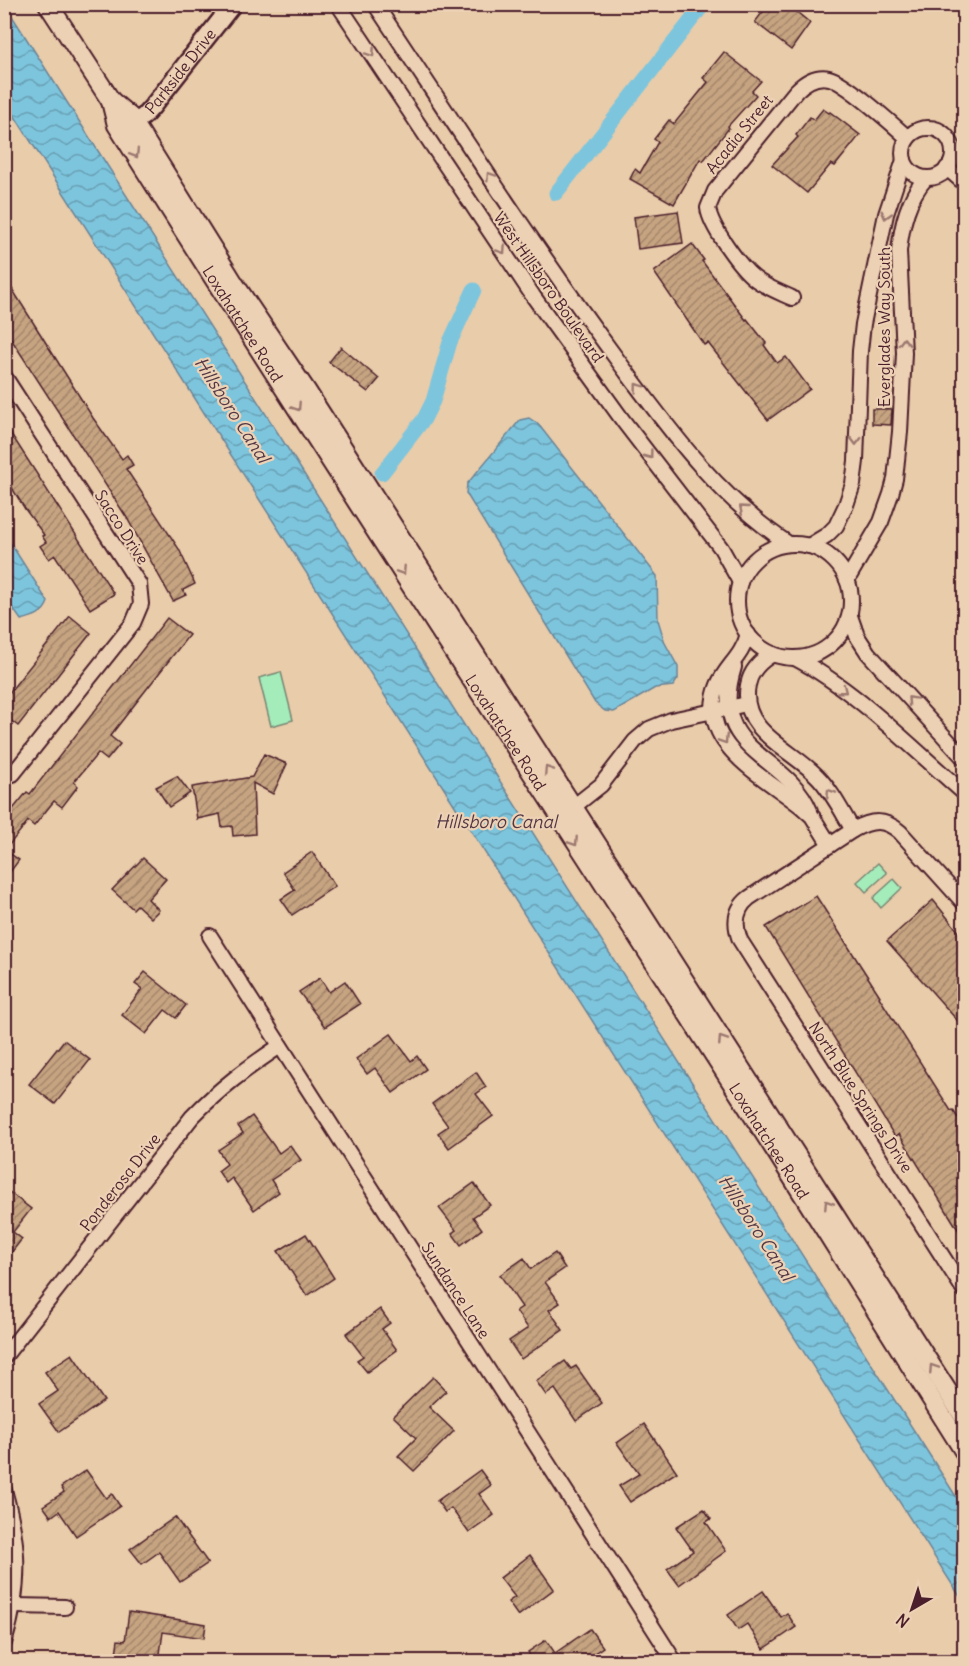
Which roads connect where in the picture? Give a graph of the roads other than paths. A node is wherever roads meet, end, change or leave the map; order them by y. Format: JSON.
{"nodes":[{"id":1,"x":48,"y":4,"type":"edge"},
{"id":2,"x":233,"y":4,"type":"edge"},
{"id":3,"x":338,"y":4,"type":"edge"},
{"id":4,"x":375,"y":4,"type":"edge"},
{"id":5,"x":127,"y":127,"type":"junction"},
{"id":6,"x":908,"y":138,"type":"junction"},
{"id":7,"x":904,"y":159,"type":"junction"},
{"id":8,"x":947,"y":168,"type":"junction"},
{"id":9,"x":926,"y":178,"type":"junction"},
{"id":10,"x":964,"y":183,"type":"edge"},
{"id":11,"x":792,"y":298,"type":"dead end"},
{"id":12,"x":4,"y":376,"type":"edge"},
{"id":13,"x":789,"y":544,"type":"junction"},
{"id":14,"x":809,"y":546,"type":"junction"},
{"id":15,"x":847,"y":580,"type":"junction"},
{"id":16,"x":740,"y":582,"type":"junction"},
{"id":17,"x":850,"y":615,"type":"junction"},
{"id":18,"x":748,"y":634,"type":"junction"},
{"id":19,"x":773,"y":654,"type":"junction"},
{"id":20,"x":795,"y":658,"type":"junction"},
{"id":21,"x":735,"y":662,"type":"junction"},
{"id":22,"x":747,"y":704,"type":"junction"},
{"id":23,"x":730,"y":707,"type":"junction"},
{"id":24,"x":712,"y":711,"type":"junction"},
{"id":25,"x":964,"y":758,"type":"edge"},
{"id":26,"x":800,"y":762,"type":"junction"},
{"id":27,"x":4,"y":776,"type":"edge"},
{"id":28,"x":783,"y":784,"type":"junction"},
{"id":29,"x":964,"y":793,"type":"edge"},
{"id":30,"x":572,"y":808,"type":"junction"},
{"id":31,"x":854,"y":830,"type":"junction"},
{"id":32,"x":830,"y":845,"type":"junction"},
{"id":33,"x":964,"y":903,"type":"edge"},
{"id":34,"x":210,"y":936,"type":"dead end"},
{"id":35,"x":280,"y":1046,"type":"junction"},
{"id":36,"x":964,"y":1290,"type":"edge"},
{"id":37,"x":4,"y":1357,"type":"edge"},
{"id":38,"x":964,"y":1417,"type":"edge"},
{"id":39,"x":964,"y":1451,"type":"edge"},
{"id":40,"x":4,"y":1490,"type":"edge"},
{"id":41,"x":15,"y":1606,"type":"junction"},
{"id":42,"x":65,"y":1607,"type":"dead end"},
{"id":43,"x":4,"y":1643,"type":"edge"},
{"id":44,"x":675,"y":1662,"type":"edge"}],
"edges":[{"from":1,"to":5,"type":"main road","name":"Loxahatchee Road"},
{"from":2,"to":5,"type":"street","name":"Parkside Drive"},
{"from":3,"to":16,"type":"street","name":"West Hillsboro Boulevard","one_way":true},
{"from":13,"to":4,"type":"street","name":"West Hillsboro Boulevard","one_way":true},
{"from":30,"to":5,"type":"main road","name":"Loxahatchee Road","one_way":true},
{"from":5,"to":39,"type":"main road","name":"Loxahatchee Road","one_way":true},
{"from":6,"to":7,"type":"street"},
{"from":6,"to":8,"type":"street"},
{"from":6,"to":11,"type":"street","name":"Acadia Street"},
{"from":7,"to":9,"type":"street"},
{"from":7,"to":14,"type":"street","name":"Everglades Way South","one_way":true},
{"from":8,"to":9,"type":"street"},
{"from":8,"to":10,"type":"street"},
{"from":15,"to":9,"type":"street","name":"Everglades Way South","one_way":true},
{"from":12,"to":27,"type":"street","name":"Sacco Drive"},
{"from":13,"to":14,"type":"street"},
{"from":13,"to":16,"type":"street"},
{"from":14,"to":15,"type":"street"},
{"from":15,"to":17,"type":"street"},
{"from":16,"to":18,"type":"street"},
{"from":17,"to":20,"type":"street"},
{"from":25,"to":17,"type":"street","one_way":true},
{"from":18,"to":19,"type":"street"},
{"from":18,"to":21,"type":"street"},
{"from":19,"to":20,"type":"street"},
{"from":19,"to":22,"type":"street"},
{"from":20,"to":29,"type":"street","one_way":true},
{"from":21,"to":23,"type":"street"},
{"from":21,"to":24,"type":"street"},
{"from":22,"to":23,"type":"street"},
{"from":22,"to":26,"type":"street"},
{"from":23,"to":24,"type":"street"},
{"from":23,"to":28,"type":"street"},
{"from":24,"to":28,"type":"street","one_way":true},
{"from":24,"to":30,"type":"street"},
{"from":26,"to":28,"type":"street"},
{"from":31,"to":26,"type":"street","one_way":true},
{"from":28,"to":32,"type":"street"},
{"from":38,"to":30,"type":"main road","name":"Loxahatchee Road","one_way":true},
{"from":31,"to":32,"type":"street"},
{"from":31,"to":33,"type":"street"},
{"from":32,"to":36,"type":"street","name":"North Blue Springs Drive"},
{"from":34,"to":35,"type":"street","name":"Sundance Lane"},
{"from":35,"to":37,"type":"street","name":"Ponderosa Drive"},
{"from":35,"to":44,"type":"street","name":"Sundance Lane"},
{"from":40,"to":41,"type":"street"},
{"from":41,"to":42,"type":"street"},
{"from":41,"to":43,"type":"street"}]}
